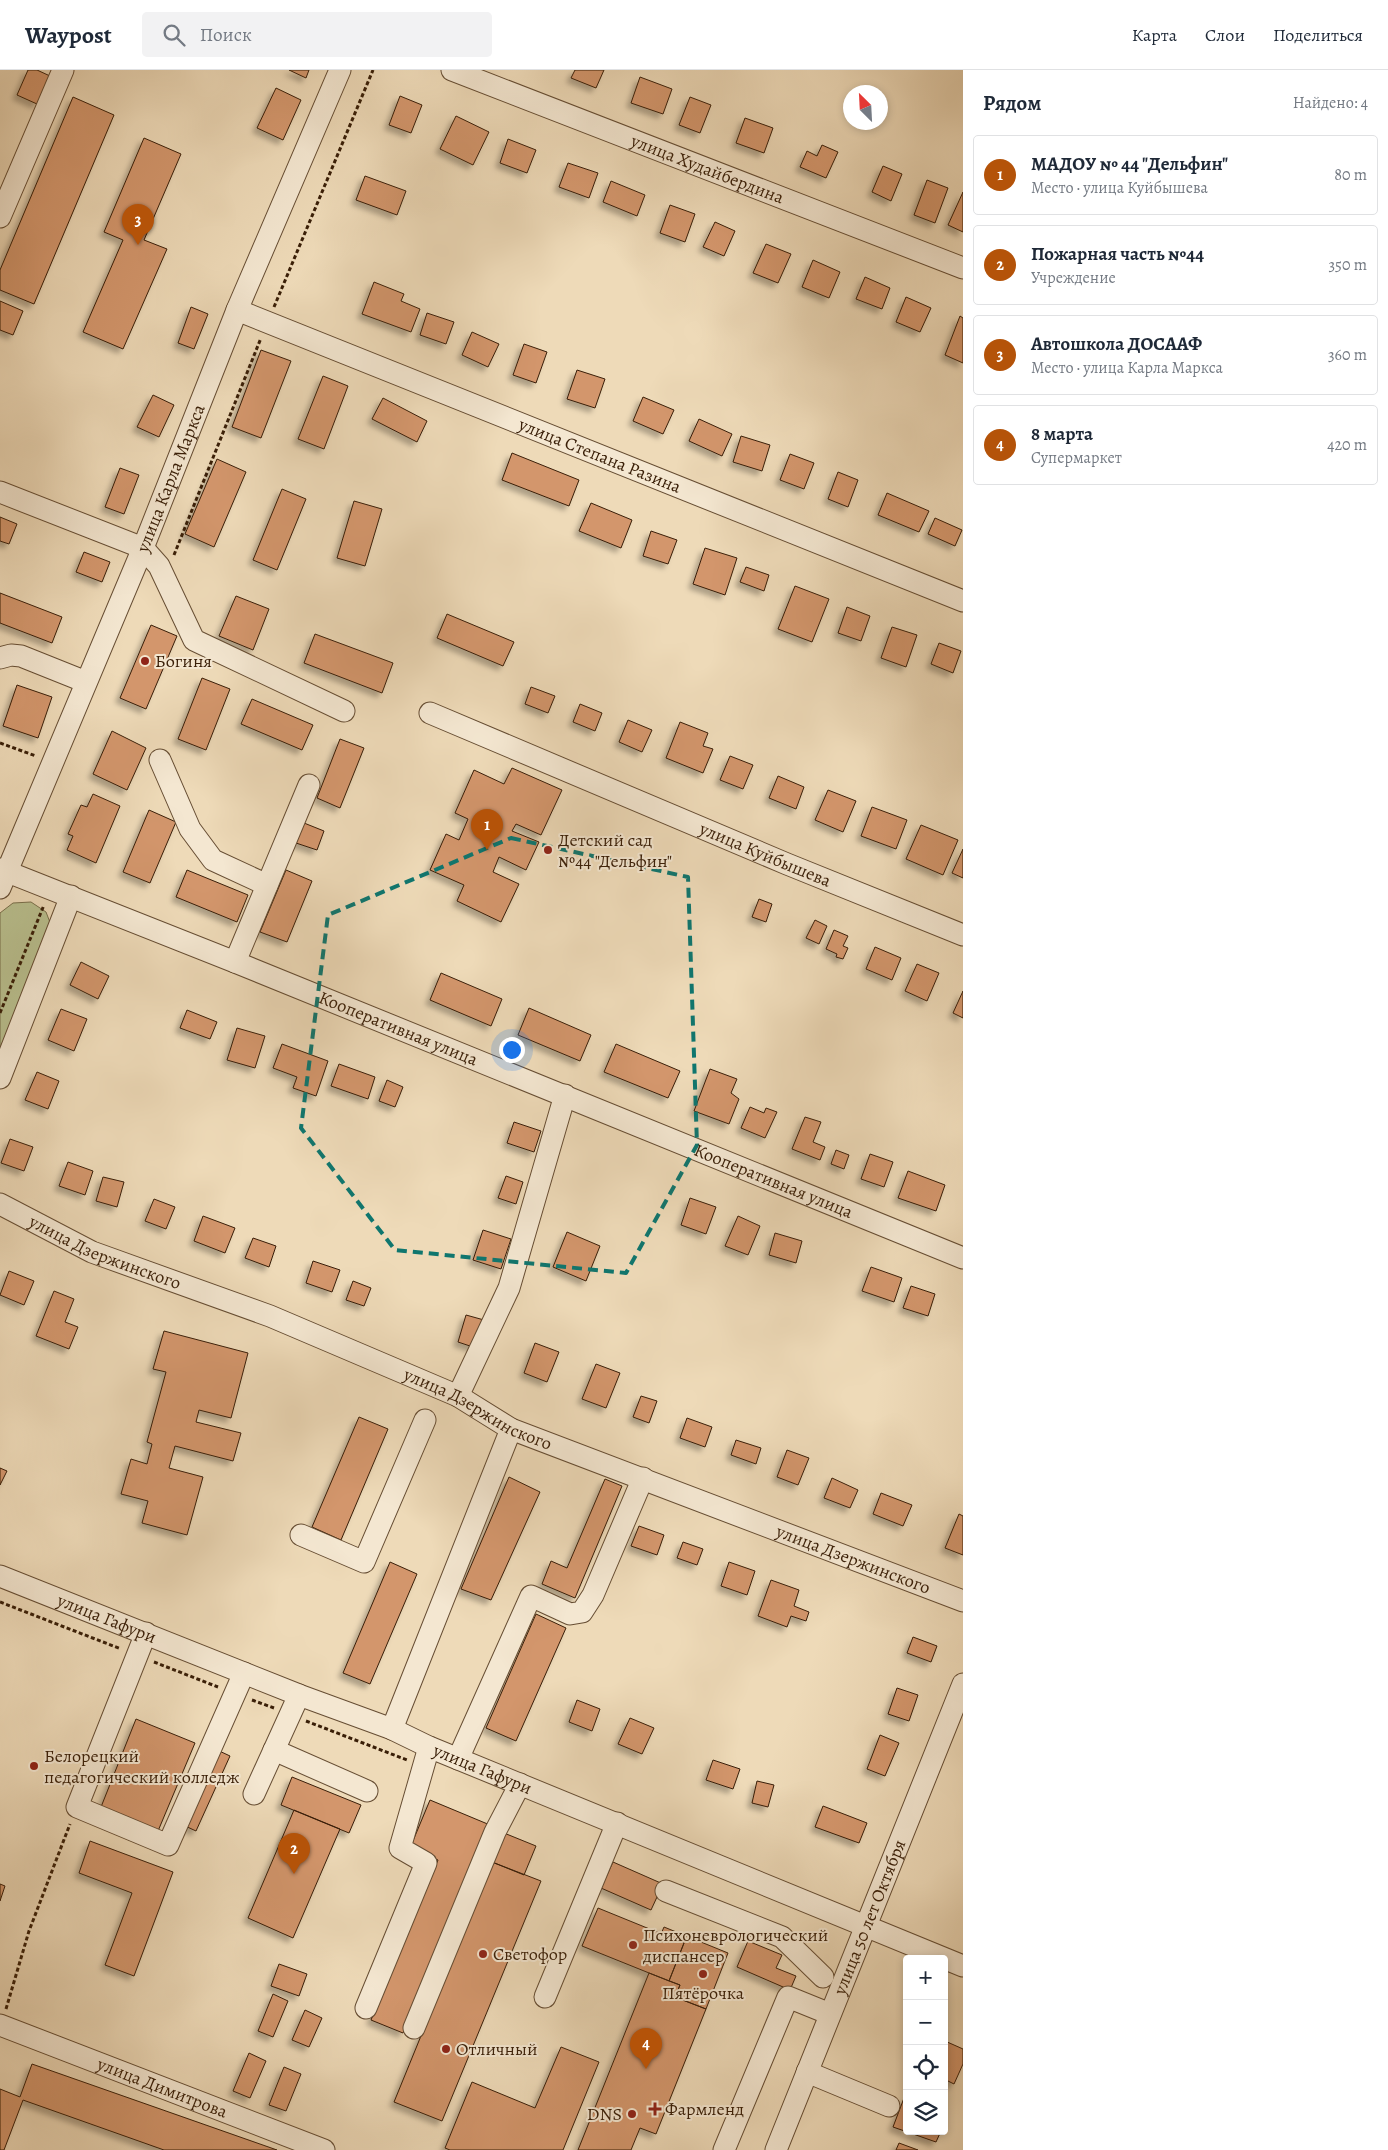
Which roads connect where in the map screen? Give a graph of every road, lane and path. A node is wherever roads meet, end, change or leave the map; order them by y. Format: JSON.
{"nodes":[{"id":1,"x":63,"y":70,"type":"edge"},
{"id":2,"x":340,"y":70,"type":"edge"},
{"id":3,"x":452,"y":70,"type":"edge"},
{"id":4,"x":6,"y":188,"type":"edge"},
{"id":5,"x":0,"y":217,"type":"edge"},
{"id":6,"x":963,"y":268,"type":"edge"},
{"id":7,"x":237,"y":310,"type":"junction"},
{"id":8,"x":0,"y":492,"type":"edge"},
{"id":9,"x":143,"y":548,"type":"junction"},
{"id":10,"x":963,"y":602,"type":"edge"},
{"id":11,"x":0,"y":658,"type":"edge"},
{"id":12,"x":86,"y":682,"type":"junction"},
{"id":13,"x":344,"y":711,"type":"dead end"},
{"id":14,"x":430,"y":713,"type":"dead end"},
{"id":15,"x":0,"y":743,"type":"edge"},
{"id":16,"x":36,"y":756,"type":"dead end"},
{"id":17,"x":160,"y":760,"type":"dead end"},
{"id":18,"x":309,"y":784,"type":"dead end"},
{"id":19,"x":2,"y":876,"type":"edge"},
{"id":20,"x":267,"y":885,"type":"junction"},
{"id":21,"x":72,"y":896,"type":"junction"},
{"id":22,"x":47,"y":898,"type":"dead end"},
{"id":23,"x":963,"y":935,"type":"edge"},
{"id":24,"x":235,"y":962,"type":"junction"},
{"id":25,"x":0,"y":1013,"type":"edge"},
{"id":26,"x":0,"y":1078,"type":"edge"},
{"id":27,"x":565,"y":1095,"type":"junction"},
{"id":28,"x":0,"y":1204,"type":"edge"},
{"id":29,"x":963,"y":1258,"type":"edge"},
{"id":30,"x":458,"y":1396,"type":"junction"},
{"id":31,"x":425,"y":1420,"type":"dead end"},
{"id":32,"x":511,"y":1429,"type":"junction"},
{"id":33,"x":643,"y":1478,"type":"junction"},
{"id":34,"x":301,"y":1535,"type":"dead end"},
{"id":35,"x":0,"y":1576,"type":"edge"},
{"id":36,"x":963,"y":1601,"type":"edge"},
{"id":37,"x":146,"y":1633,"type":"junction"},
{"id":38,"x":244,"y":1673,"type":"junction"},
{"id":39,"x":963,"y":1684,"type":"edge"},
{"id":40,"x":298,"y":1695,"type":"junction"},
{"id":41,"x":392,"y":1729,"type":"junction"},
{"id":42,"x":430,"y":1747,"type":"junction"},
{"id":43,"x":274,"y":1750,"type":"junction"},
{"id":44,"x":458,"y":1759,"type":"junction"},
{"id":45,"x":520,"y":1784,"type":"junction"},
{"id":46,"x":367,"y":1790,"type":"dead end"},
{"id":47,"x":254,"y":1794,"type":"dead end"},
{"id":48,"x":77,"y":1807,"type":"junction"},
{"id":49,"x":617,"y":1823,"type":"junction"},
{"id":50,"x":666,"y":1891,"type":"dead end"},
{"id":51,"x":865,"y":1926,"type":"junction"},
{"id":52,"x":963,"y":1966,"type":"edge"},
{"id":53,"x":823,"y":1977,"type":"dead end"},
{"id":54,"x":545,"y":1998,"type":"dead end"},
{"id":55,"x":366,"y":2008,"type":"dead end"},
{"id":56,"x":830,"y":2014,"type":"junction"},
{"id":57,"x":414,"y":2028,"type":"dead end"},
{"id":58,"x":2,"y":2032,"type":"edge"},
{"id":59,"x":807,"y":2072,"type":"junction"},
{"id":60,"x":888,"y":2106,"type":"dead end"},
{"id":61,"x":324,"y":2150,"type":"edge"},
{"id":62,"x":724,"y":2150,"type":"edge"},
{"id":63,"x":776,"y":2150,"type":"edge"}],
"edges":[{"from":1,"to":4,"type":"street"},
{"from":2,"to":7,"type":"street","name":"улица Карла Маркса"},
{"from":3,"to":6,"type":"street","name":"улица Худайбердина"},
{"from":4,"to":5,"type":"street"},
{"from":7,"to":9,"type":"street","name":"улица Карла Маркса"},
{"from":7,"to":10,"type":"street","name":"улица Степана Разина"},
{"from":8,"to":9,"type":"street"},
{"from":9,"to":12,"type":"street","name":"улица Карла Маркса"},
{"from":9,"to":13,"type":"street"},
{"from":11,"to":12,"type":"street"},
{"from":12,"to":19,"type":"street","name":"улица Карла Маркса"},
{"from":14,"to":23,"type":"street","name":"улица Куйбышева"},
{"from":15,"to":16,"type":"path"},
{"from":17,"to":20,"type":"street"},
{"from":18,"to":20,"type":"street"},
{"from":19,"to":21,"type":"street","name":"Кооперативная улица"},
{"from":20,"to":24,"type":"street"},
{"from":21,"to":24,"type":"street","name":"Кооперативная улица"},
{"from":21,"to":26,"type":"street"},
{"from":22,"to":25,"type":"path"},
{"from":24,"to":27,"type":"street","name":"Кооперативная улица"},
{"from":27,"to":29,"type":"street","name":"Кооперативная улица"},
{"from":27,"to":30,"type":"street"},
{"from":28,"to":30,"type":"street","name":"улица Дзержинского"},
{"from":30,"to":32,"type":"street","name":"улица Дзержинского"},
{"from":31,"to":34,"type":"street"},
{"from":32,"to":33,"type":"street","name":"улица Дзержинского"},
{"from":32,"to":41,"type":"street"},
{"from":33,"to":36,"type":"street","name":"улица Дзержинского"},
{"from":33,"to":44,"type":"street"},
{"from":35,"to":37,"type":"street","name":"улица Гафури"},
{"from":37,"to":38,"type":"street","name":"улица Гафури"},
{"from":37,"to":48,"type":"street"},
{"from":38,"to":40,"type":"street","name":"улица Гафури"},
{"from":38,"to":48,"type":"street"},
{"from":39,"to":51,"type":"street","name":"улица 50 лет Октября"},
{"from":40,"to":41,"type":"street","name":"улица Гафури"},
{"from":40,"to":43,"type":"street"},
{"from":41,"to":42,"type":"street","name":"улица Гафури"},
{"from":42,"to":44,"type":"street","name":"улица Гафури"},
{"from":42,"to":55,"type":"street"},
{"from":43,"to":46,"type":"street"},
{"from":43,"to":47,"type":"street"},
{"from":44,"to":45,"type":"street","name":"улица Гафури"},
{"from":45,"to":49,"type":"street","name":"улица Гафури"},
{"from":45,"to":57,"type":"street"},
{"from":48,"to":58,"type":"path"},
{"from":49,"to":51,"type":"street","name":"улица Гафури"},
{"from":49,"to":54,"type":"street"},
{"from":50,"to":53,"type":"street"},
{"from":51,"to":52,"type":"street","name":"улица Гафури"},
{"from":51,"to":56,"type":"street","name":"улица 50 лет Октября"},
{"from":56,"to":59,"type":"street","name":"улица 50 лет Октября"},
{"from":56,"to":62,"type":"street"},
{"from":58,"to":61,"type":"street","name":"улица Димитрова"},
{"from":59,"to":60,"type":"street"},
{"from":59,"to":63,"type":"street","name":"улица 50 лет Октября"}]}
